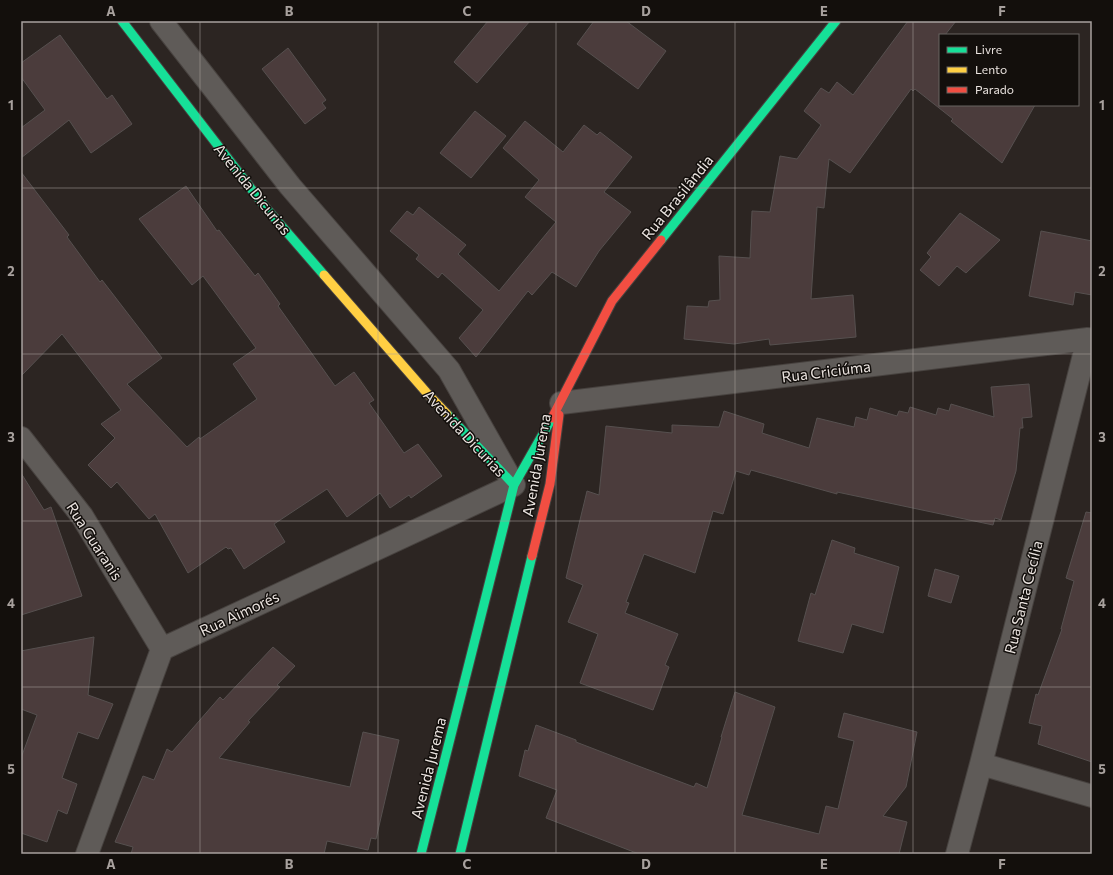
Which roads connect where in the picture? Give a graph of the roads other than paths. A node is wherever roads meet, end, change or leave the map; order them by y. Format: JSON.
{"nodes":[{"id":1,"x":122,"y":21,"type":"edge"},
{"id":2,"x":161,"y":21,"type":"edge"},
{"id":3,"x":836,"y":21,"type":"edge"},
{"id":4,"x":1090,"y":340,"type":"edge"},
{"id":5,"x":561,"y":403,"type":"junction"},
{"id":6,"x":21,"y":438,"type":"edge"},
{"id":7,"x":514,"y":485,"type":"junction"},
{"id":8,"x":162,"y":649,"type":"junction"},
{"id":9,"x":981,"y":764,"type":"junction"},
{"id":10,"x":1092,"y":796,"type":"edge"},
{"id":11,"x":87,"y":854,"type":"edge"},
{"id":12,"x":421,"y":854,"type":"edge"},
{"id":13,"x":460,"y":854,"type":"edge"},
{"id":14,"x":957,"y":854,"type":"edge"}],
"edges":[{"from":1,"to":7,"type":"main road","name":"Avenida Dicurias"},
{"from":2,"to":7,"type":"street","name":"Avenida Dicurias"},
{"from":3,"to":5,"type":"main road","name":"Rua Brasilândia"},
{"from":4,"to":5,"type":"street","name":"Rua Criciúma"},
{"from":4,"to":9,"type":"street","name":"Rua Santa Cecília"},
{"from":5,"to":7,"type":"main road","name":"Avenida Jurema"},
{"from":5,"to":13,"type":"main road","name":"Avenida Jurema"},
{"from":6,"to":8,"type":"street","name":"Rua Guaranis"},
{"from":7,"to":8,"type":"street","name":"Rua Aimorés"},
{"from":7,"to":12,"type":"main road","name":"Avenida Jurema"},
{"from":8,"to":11,"type":"street"},
{"from":9,"to":10,"type":"street"},
{"from":9,"to":14,"type":"street","name":"Rua Santa Cecília"}]}
